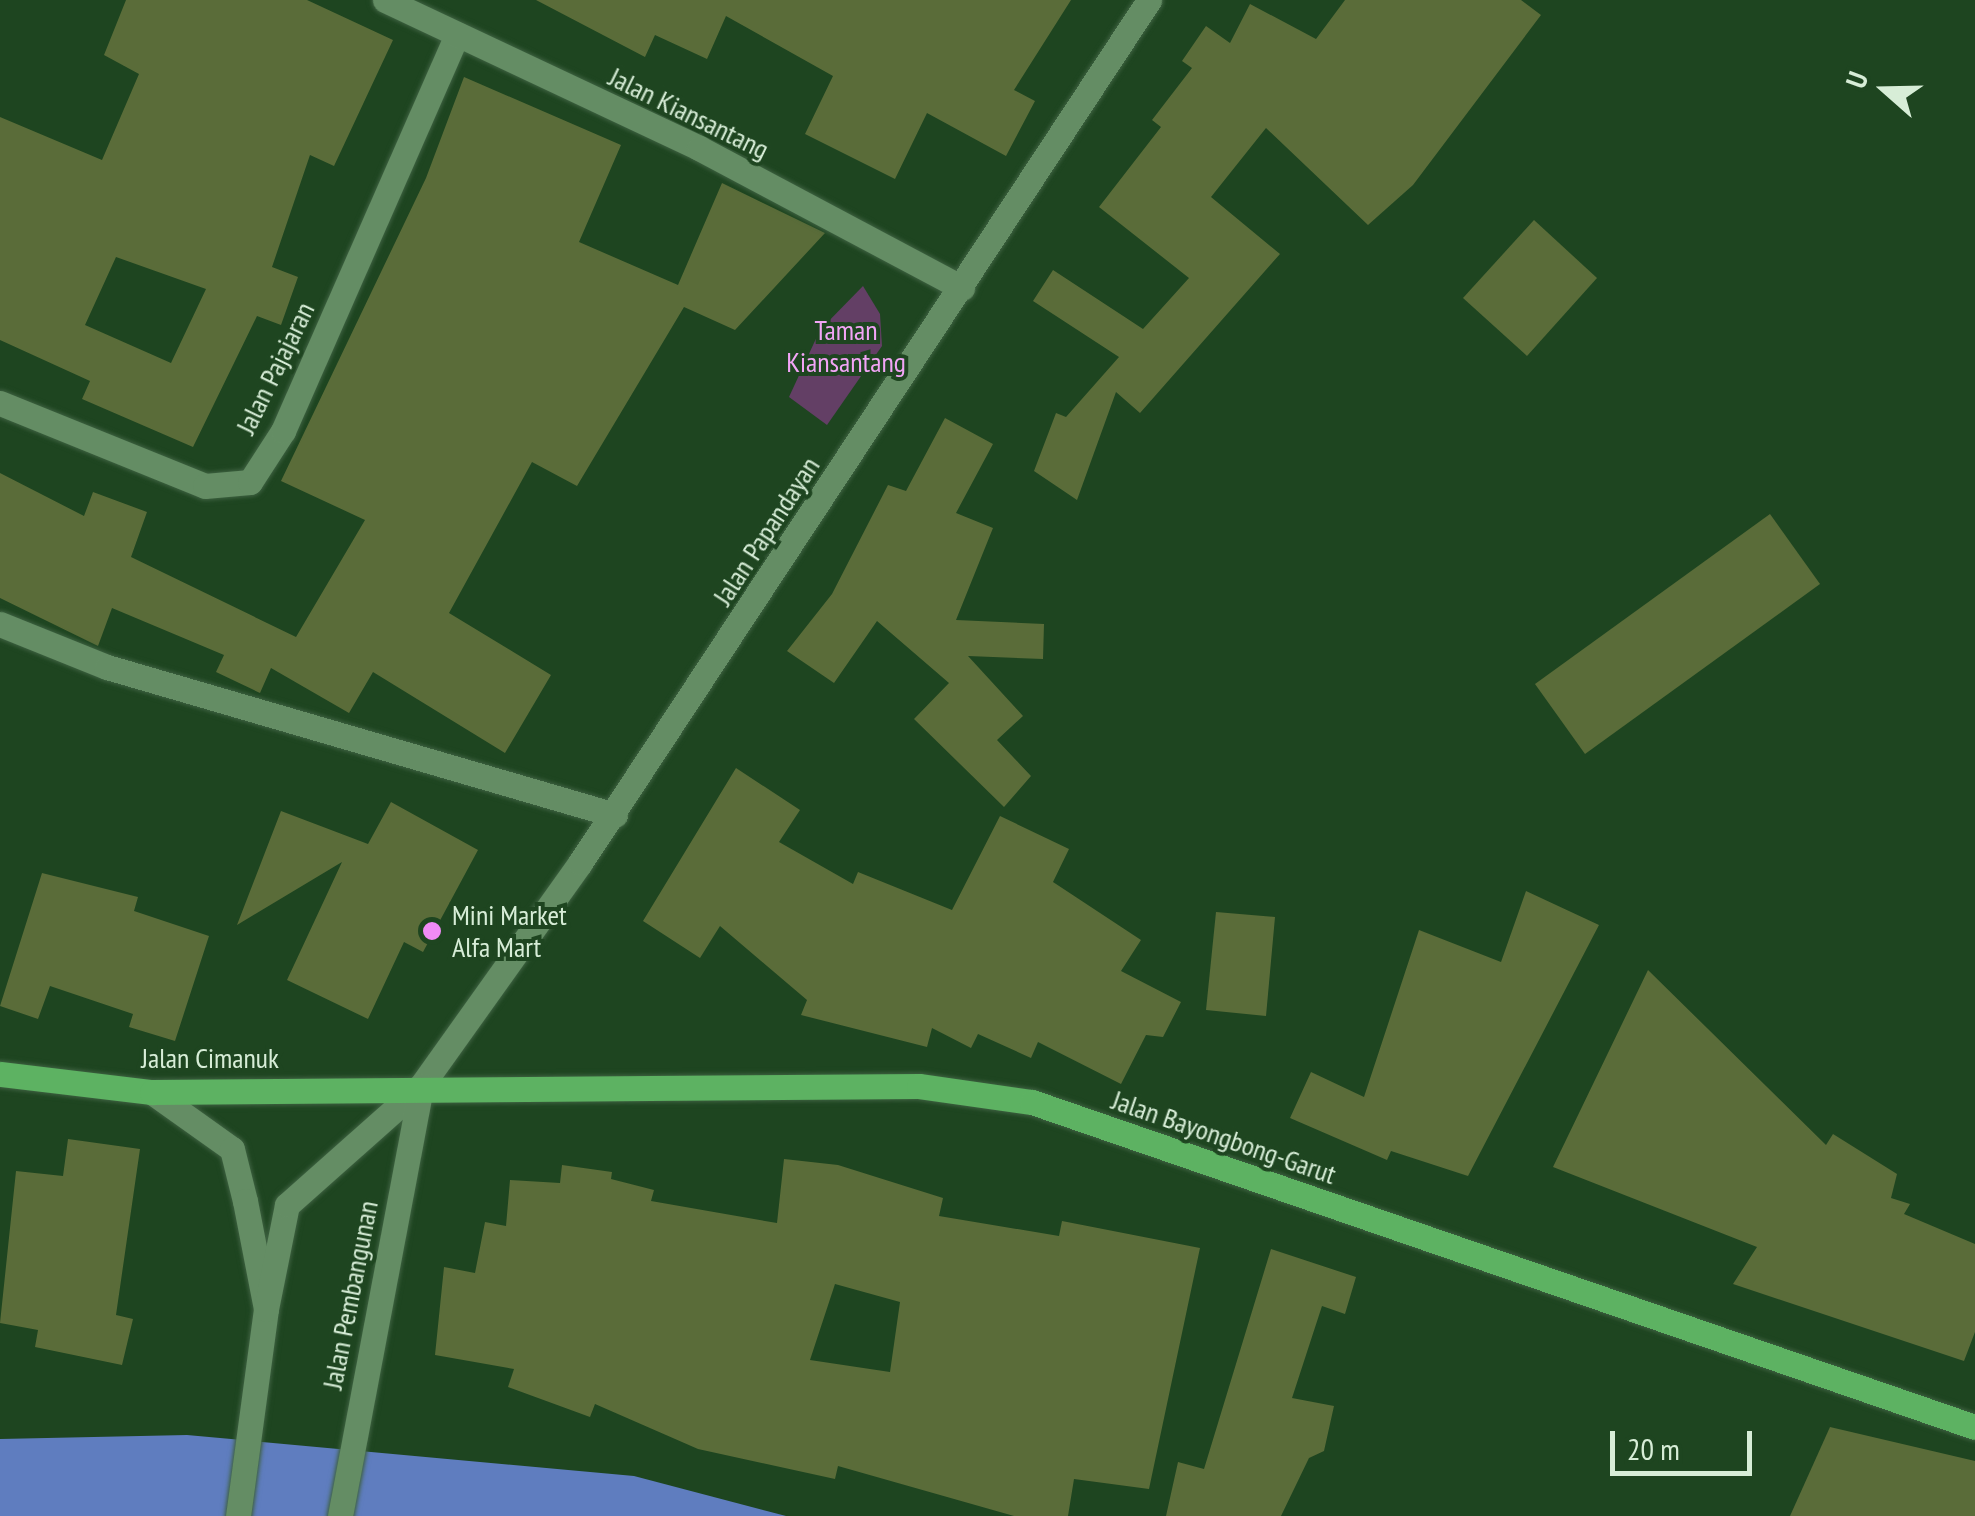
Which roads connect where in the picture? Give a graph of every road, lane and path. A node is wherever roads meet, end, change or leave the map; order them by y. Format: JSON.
{"nodes":[{"id":1,"x":385,"y":0,"type":"edge"},
{"id":2,"x":1149,"y":0,"type":"edge"},
{"id":3,"x":457,"y":34,"type":"junction"},
{"id":4,"x":962,"y":288,"type":"junction"},
{"id":5,"x":0,"y":403,"type":"edge"},
{"id":6,"x":0,"y":624,"type":"edge"},
{"id":7,"x":615,"y":814,"type":"junction"},
{"id":8,"x":0,"y":1074,"type":"edge"},
{"id":9,"x":421,"y":1086,"type":"junction"},
{"id":10,"x":152,"y":1092,"type":"junction"},
{"id":11,"x":266,"y":1309,"type":"junction"},
{"id":12,"x":1975,"y":1428,"type":"edge"},
{"id":13,"x":238,"y":1516,"type":"edge"},
{"id":14,"x":340,"y":1516,"type":"edge"}],
"edges":[{"from":1,"to":3,"type":"main road","name":"Jalan Kiansantang"},
{"from":2,"to":4,"type":"main road","name":"Jalan Papandayan"},
{"from":3,"to":4,"type":"main road","name":"Jalan Kiansantang"},
{"from":3,"to":5,"type":"main road","name":"Jalan Pajajaran"},
{"from":4,"to":7,"type":"main road","name":"Jalan Papandayan"},
{"from":6,"to":7,"type":"main road"},
{"from":7,"to":9,"type":"main road","name":"Jalan Papandayan"},
{"from":8,"to":10,"type":"main road","name":"Jalan Cimanuk"},
{"from":9,"to":10,"type":"main road","name":"Jalan Cimanuk"},
{"from":9,"to":11,"type":"main road"},
{"from":9,"to":12,"type":"main road","name":"Jalan Bayongbong-Garut"},
{"from":9,"to":14,"type":"main road","name":"Jalan Pembangunan"},
{"from":10,"to":11,"type":"main road"},
{"from":11,"to":13,"type":"main road"}]}
